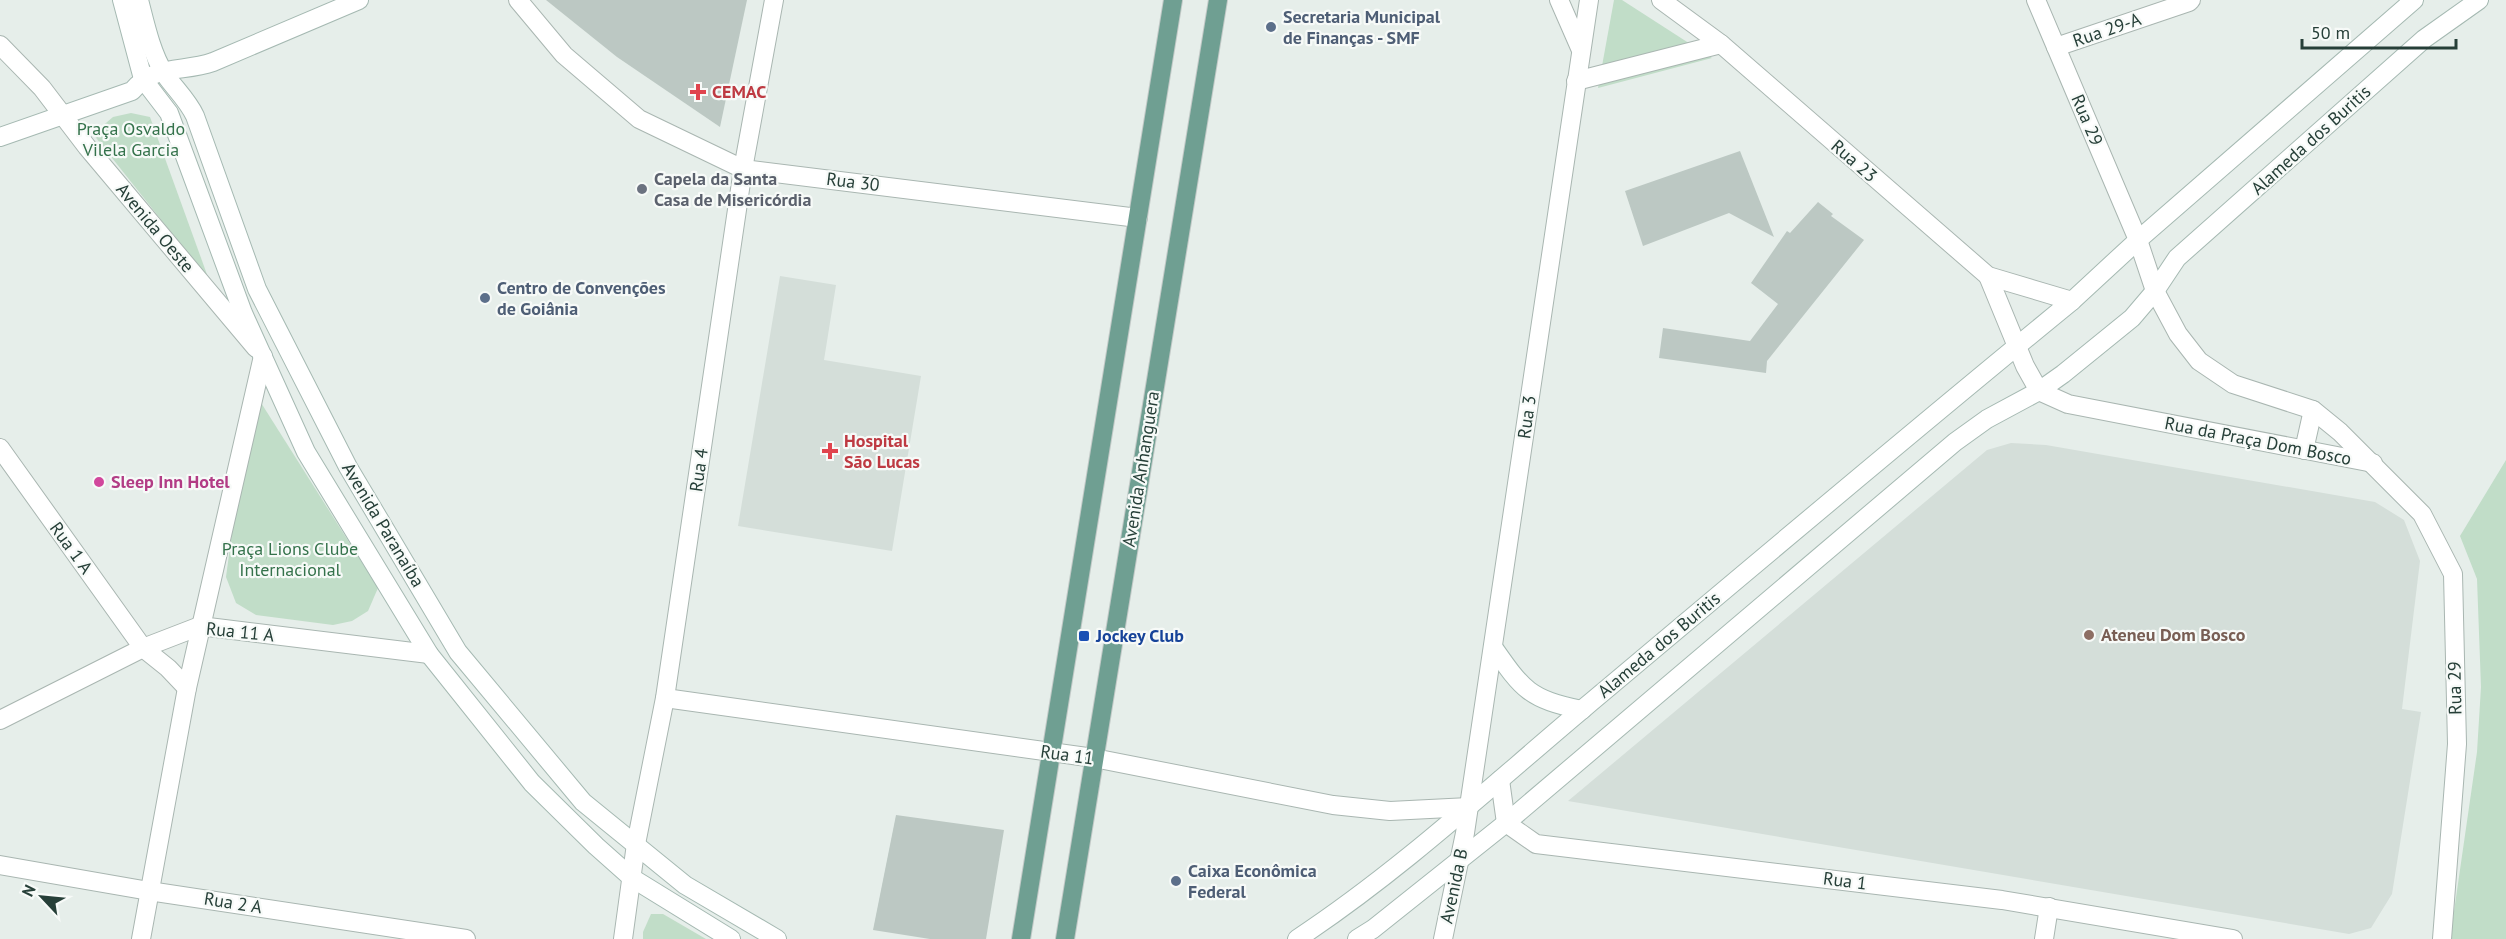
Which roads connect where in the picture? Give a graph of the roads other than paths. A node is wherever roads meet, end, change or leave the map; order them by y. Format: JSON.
{"nodes":[{"id":1,"x":122,"y":0,"type":"edge"},
{"id":2,"x":139,"y":0,"type":"edge"},
{"id":3,"x":359,"y":0,"type":"edge"},
{"id":4,"x":518,"y":0,"type":"edge"},
{"id":5,"x":774,"y":0,"type":"edge"},
{"id":6,"x":1173,"y":0,"type":"edge"},
{"id":7,"x":1218,"y":0,"type":"edge"},
{"id":8,"x":1559,"y":0,"type":"edge"},
{"id":9,"x":1588,"y":0,"type":"edge"},
{"id":10,"x":1661,"y":0,"type":"edge"},
{"id":11,"x":2037,"y":0,"type":"edge"},
{"id":12,"x":2191,"y":0,"type":"edge"},
{"id":13,"x":2414,"y":0,"type":"edge"},
{"id":14,"x":2478,"y":0,"type":"edge"},
{"id":15,"x":1721,"y":44,"type":"junction"},
{"id":16,"x":0,"y":45,"type":"edge"},
{"id":17,"x":2056,"y":47,"type":"junction"},
{"id":18,"x":1580,"y":48,"type":"junction"},
{"id":19,"x":163,"y":71,"type":"junction"},
{"id":20,"x":143,"y":79,"type":"junction"},
{"id":21,"x":1576,"y":81,"type":"junction"},
{"id":22,"x":62,"y":114,"type":"junction"},
{"id":23,"x":0,"y":137,"type":"edge"},
{"id":24,"x":743,"y":169,"type":"junction"},
{"id":25,"x":1138,"y":218,"type":"junction"},
{"id":26,"x":2138,"y":240,"type":"junction"},
{"id":27,"x":1988,"y":276,"type":"junction"},
{"id":28,"x":2154,"y":291,"type":"junction"},
{"id":29,"x":2072,"y":301,"type":"junction"},
{"id":30,"x":2017,"y":346,"type":"junction"},
{"id":31,"x":263,"y":356,"type":"junction"},
{"id":32,"x":2039,"y":391,"type":"junction"},
{"id":33,"x":2313,"y":410,"type":"junction"},
{"id":34,"x":0,"y":448,"type":"edge"},
{"id":35,"x":2304,"y":450,"type":"junction"},
{"id":36,"x":2373,"y":463,"type":"junction"},
{"id":37,"x":200,"y":626,"type":"junction"},
{"id":38,"x":1493,"y":647,"type":"junction"},
{"id":39,"x":143,"y":648,"type":"junction"},
{"id":40,"x":429,"y":654,"type":"junction"},
{"id":41,"x":187,"y":688,"type":"junction"},
{"id":42,"x":665,"y":698,"type":"junction"},
{"id":43,"x":1582,"y":710,"type":"junction"},
{"id":44,"x":0,"y":720,"type":"edge"},
{"id":45,"x":1051,"y":753,"type":"junction"},
{"id":46,"x":1094,"y":758,"type":"junction"},
{"id":47,"x":1500,"y":780,"type":"junction"},
{"id":48,"x":1469,"y":807,"type":"junction"},
{"id":49,"x":1506,"y":823,"type":"junction"},
{"id":50,"x":1465,"y":833,"type":"joint"},
{"id":51,"x":636,"y":844,"type":"junction"},
{"id":52,"x":0,"y":852,"type":"edge"},
{"id":53,"x":1461,"y":859,"type":"junction"},
{"id":54,"x":5,"y":866,"type":"edge"},
{"id":55,"x":632,"y":878,"type":"junction"},
{"id":56,"x":149,"y":891,"type":"junction"},
{"id":57,"x":2049,"y":908,"type":"junction"},
{"id":58,"x":141,"y":939,"type":"edge"},
{"id":59,"x":466,"y":939,"type":"edge"},
{"id":60,"x":623,"y":939,"type":"edge"},
{"id":61,"x":731,"y":939,"type":"edge"},
{"id":62,"x":777,"y":939,"type":"edge"},
{"id":63,"x":1021,"y":939,"type":"edge"},
{"id":64,"x":1065,"y":939,"type":"edge"},
{"id":65,"x":1297,"y":939,"type":"edge"},
{"id":66,"x":1357,"y":939,"type":"edge"},
{"id":67,"x":1443,"y":939,"type":"edge"},
{"id":68,"x":2044,"y":939,"type":"edge"},
{"id":69,"x":2233,"y":939,"type":"edge"},
{"id":70,"x":2442,"y":939,"type":"edge"}],
"edges":[{"from":1,"to":20,"type":"street","name":"Avenida Paranaíba"},
{"from":2,"to":19,"type":"street","name":"Avenida Paranaíba"},
{"from":3,"to":19,"type":"street"},
{"from":4,"to":24,"type":"street","name":"Rua 30"},
{"from":5,"to":24,"type":"street","name":"Rua 4"},
{"from":6,"to":25,"type":"main road"},
{"from":7,"to":46,"type":"main road","name":"Avenida Anhanguera"},
{"from":8,"to":18,"type":"street"},
{"from":9,"to":18,"type":"street","name":"Rua 3"},
{"from":10,"to":15,"type":"street","name":"Rua 23"},
{"from":11,"to":17,"type":"street","name":"Rua 29"},
{"from":12,"to":17,"type":"street","name":"Rua 29-A"},
{"from":13,"to":26,"type":"street","name":"Alameda dos Buritis"},
{"from":14,"to":28,"type":"street","name":"Alameda dos Buritis"},
{"from":15,"to":21,"type":"street"},
{"from":15,"to":27,"type":"street","name":"Rua 23"},
{"from":16,"to":22,"type":"street","name":"Avenida Oeste"},
{"from":17,"to":26,"type":"street","name":"Rua 29"},
{"from":18,"to":21,"type":"street","name":"Rua 3"},
{"from":19,"to":20,"type":"street"},
{"from":19,"to":51,"type":"street","name":"Avenida Paranaíba"},
{"from":20,"to":22,"type":"street"},
{"from":20,"to":31,"type":"street","name":"Avenida Paranaíba"},
{"from":21,"to":38,"type":"street","name":"Rua 3"},
{"from":22,"to":23,"type":"street"},
{"from":22,"to":31,"type":"street","name":"Avenida Oeste"},
{"from":24,"to":25,"type":"street","name":"Rua 30"},
{"from":24,"to":42,"type":"street","name":"Rua 4"},
{"from":25,"to":45,"type":"main road"},
{"from":26,"to":28,"type":"street"},
{"from":26,"to":29,"type":"street","name":"Alameda dos Buritis"},
{"from":27,"to":29,"type":"street","name":"Rua 23"},
{"from":27,"to":30,"type":"street","name":"Rua 23"},
{"from":28,"to":32,"type":"street","name":"Alameda dos Buritis"},
{"from":28,"to":33,"type":"street","name":"Rua da Praça Dom Bosco"},
{"from":29,"to":30,"type":"street","name":"Alameda dos Buritis"},
{"from":30,"to":32,"type":"street"},
{"from":30,"to":43,"type":"street","name":"Alameda dos Buritis"},
{"from":31,"to":37,"type":"street"},
{"from":31,"to":40,"type":"street","name":"Avenida Paranaíba"},
{"from":32,"to":35,"type":"street","name":"Rua da Praça Dom Bosco"},
{"from":32,"to":49,"type":"street","name":"Alameda dos Buritis"},
{"from":33,"to":35,"type":"street"},
{"from":33,"to":36,"type":"street","name":"Rua da Praça Dom Bosco"},
{"from":34,"to":39,"type":"street","name":"Rua 1 A"},
{"from":35,"to":36,"type":"street","name":"Rua da Praça Dom Bosco"},
{"from":36,"to":70,"type":"street","name":"Rua 29"},
{"from":37,"to":39,"type":"street","name":"Rua 11 A"},
{"from":37,"to":40,"type":"street","name":"Rua 11 A"},
{"from":37,"to":41,"type":"street"},
{"from":38,"to":43,"type":"street"},
{"from":38,"to":48,"type":"street","name":"Rua 3"},
{"from":39,"to":41,"type":"street","name":"Rua 1 A"},
{"from":39,"to":44,"type":"street","name":"Rua 11 A"},
{"from":40,"to":55,"type":"street","name":"Avenida Paranaíba"},
{"from":41,"to":56,"type":"street"},
{"from":42,"to":45,"type":"street","name":"Rua 11"},
{"from":42,"to":51,"type":"street","name":"Rua 4"},
{"from":43,"to":47,"type":"street","name":"Alameda dos Buritis"},
{"from":45,"to":46,"type":"street","name":"Rua 11"},
{"from":45,"to":63,"type":"main road"},
{"from":46,"to":48,"type":"street","name":"Rua 11"},
{"from":46,"to":64,"type":"main road","name":"Avenida Anhanguera"},
{"from":47,"to":48,"type":"street","name":"Alameda dos Buritis"},
{"from":47,"to":49,"type":"street"},
{"from":48,"to":50,"type":"street","name":"Rua 3"},
{"from":48,"to":65,"type":"street","name":"Alameda dos Buritis"},
{"from":49,"to":53,"type":"street","name":"Alameda dos Buritis"},
{"from":49,"to":57,"type":"street","name":"Rua 1"},
{"from":50,"to":53,"type":"street","name":"Avenida B"},
{"from":51,"to":55,"type":"street","name":"Rua 4"},
{"from":51,"to":62,"type":"street","name":"Avenida Paranaíba"},
{"from":52,"to":54,"type":"street"},
{"from":53,"to":66,"type":"street","name":"Alameda dos Buritis"},
{"from":53,"to":67,"type":"street","name":"Avenida B"},
{"from":54,"to":56,"type":"street","name":"Rua 2 A"},
{"from":55,"to":60,"type":"street","name":"Rua 4"},
{"from":55,"to":61,"type":"street","name":"Avenida Paranaíba"},
{"from":56,"to":58,"type":"street"},
{"from":56,"to":59,"type":"street","name":"Rua 2 A"},
{"from":57,"to":68,"type":"street"},
{"from":57,"to":69,"type":"street","name":"Rua 1"}]}
